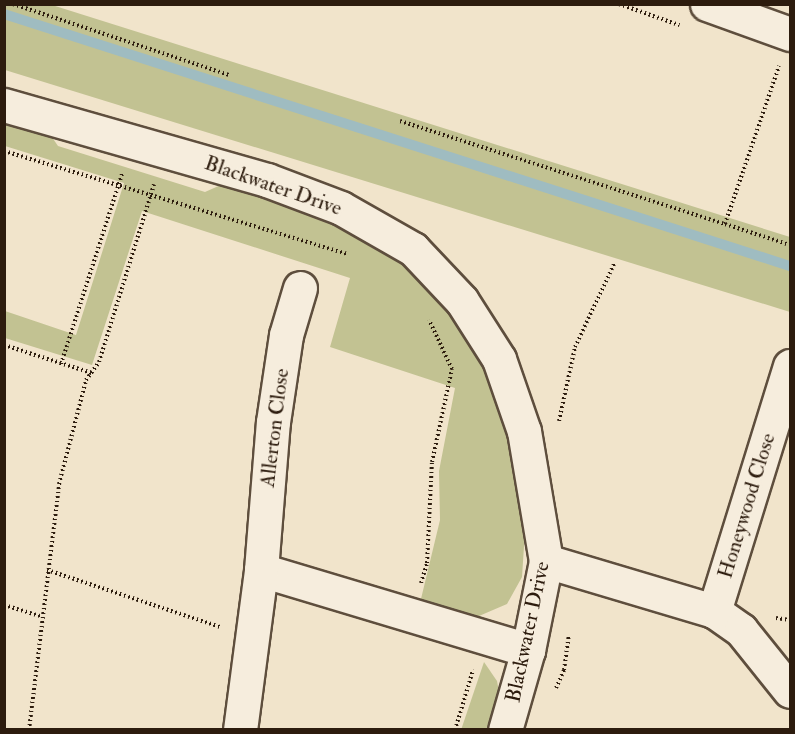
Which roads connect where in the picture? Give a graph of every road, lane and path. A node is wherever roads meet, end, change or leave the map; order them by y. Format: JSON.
{"nodes":[{"id":1,"x":13,"y":4,"type":"edge"},
{"id":2,"x":707,"y":4,"type":"edge"},
{"id":3,"x":790,"y":34,"type":"edge"},
{"id":4,"x":229,"y":75,"type":"dead end"},
{"id":5,"x":4,"y":105,"type":"edge"},
{"id":6,"x":400,"y":121,"type":"dead end"},
{"id":7,"x":127,"y":141,"type":"junction"},
{"id":8,"x":4,"y":151,"type":"edge"},
{"id":9,"x":164,"y":151,"type":"junction"},
{"id":10,"x":119,"y":185,"type":"junction"},
{"id":11,"x":151,"y":194,"type":"junction"},
{"id":12,"x":725,"y":224,"type":"junction"},
{"id":13,"x":790,"y":245,"type":"edge"},
{"id":14,"x":357,"y":260,"type":"dead end"},
{"id":15,"x":300,"y":288,"type":"dead end"},
{"id":16,"x":423,"y":311,"type":"dead end"},
{"id":17,"x":4,"y":345,"type":"edge"},
{"id":18,"x":60,"y":364,"type":"junction"},
{"id":19,"x":790,"y":366,"type":"edge"},
{"id":20,"x":92,"y":373,"type":"junction"},
{"id":21,"x":546,"y":561,"type":"junction"},
{"id":22,"x":47,"y":570,"type":"junction"},
{"id":23,"x":261,"y":570,"type":"junction"},
{"id":24,"x":4,"y":605,"type":"edge"},
{"id":25,"x":714,"y":611,"type":"junction"},
{"id":26,"x":411,"y":615,"type":"junction"},
{"id":27,"x":40,"y":616,"type":"junction"},
{"id":28,"x":482,"y":636,"type":"junction"},
{"id":29,"x":251,"y":638,"type":"junction"},
{"id":30,"x":528,"y":650,"type":"junction"},
{"id":31,"x":790,"y":691,"type":"edge"},
{"id":32,"x":30,"y":729,"type":"edge"},
{"id":33,"x":240,"y":729,"type":"edge"},
{"id":34,"x":455,"y":729,"type":"edge"},
{"id":35,"x":506,"y":729,"type":"edge"}],
"edges":[{"from":1,"to":4,"type":"path"},
{"from":2,"to":3,"type":"street"},
{"from":3,"to":12,"type":"path"},
{"from":5,"to":7,"type":"street","name":"Blackwater Drive"},
{"from":6,"to":12,"type":"path"},
{"from":7,"to":9,"type":"street","name":"Blackwater Drive"},
{"from":7,"to":10,"type":"path"},
{"from":8,"to":10,"type":"path"},
{"from":9,"to":11,"type":"path"},
{"from":9,"to":21,"type":"street","name":"Blackwater Drive"},
{"from":10,"to":11,"type":"path"},
{"from":10,"to":18,"type":"path"},
{"from":11,"to":14,"type":"path"},
{"from":11,"to":20,"type":"path"},
{"from":12,"to":13,"type":"path"},
{"from":15,"to":23,"type":"street","name":"Allerton Close"},
{"from":16,"to":26,"type":"path"},
{"from":17,"to":18,"type":"path"},
{"from":18,"to":20,"type":"path"},
{"from":19,"to":25,"type":"street","name":"Honeywood Close"},
{"from":20,"to":22,"type":"path"},
{"from":21,"to":25,"type":"street"},
{"from":21,"to":30,"type":"street","name":"Blackwater Drive"},
{"from":22,"to":27,"type":"path"},
{"from":22,"to":29,"type":"path"},
{"from":23,"to":26,"type":"street"},
{"from":23,"to":29,"type":"street","name":"Allerton Close"},
{"from":24,"to":27,"type":"path"},
{"from":25,"to":31,"type":"street"},
{"from":26,"to":28,"type":"street"},
{"from":27,"to":32,"type":"path"},
{"from":28,"to":30,"type":"street"},
{"from":28,"to":34,"type":"path"},
{"from":29,"to":33,"type":"street","name":"Allerton Close"},
{"from":30,"to":35,"type":"street","name":"Blackwater Drive"}]}
